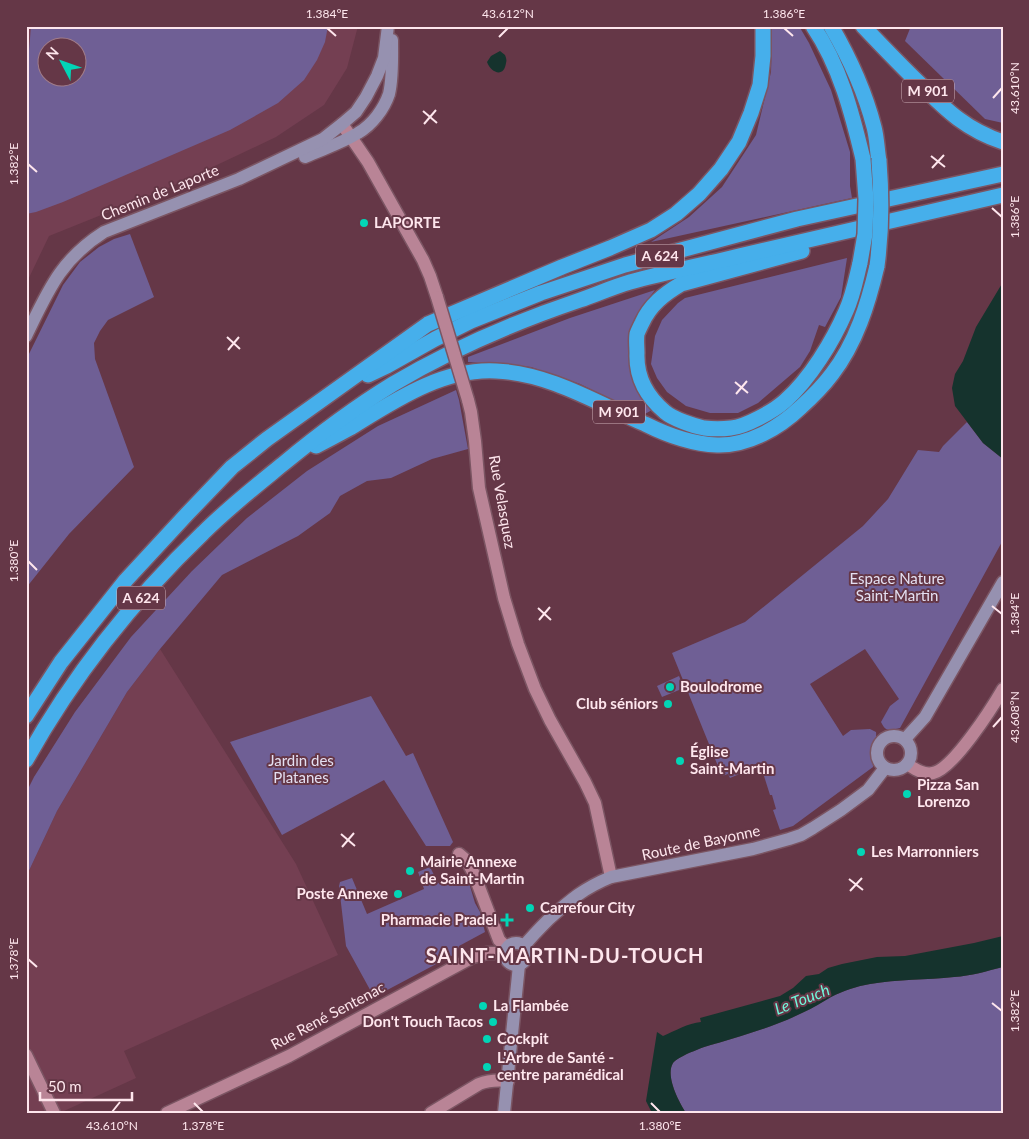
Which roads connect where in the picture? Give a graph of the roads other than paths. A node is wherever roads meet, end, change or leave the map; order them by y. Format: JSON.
{"nodes":[{"id":1,"x":390,"y":26,"type":"edge"},
{"id":2,"x":763,"y":26,"type":"edge"},
{"id":3,"x":813,"y":26,"type":"edge"},
{"id":4,"x":832,"y":26,"type":"edge"},
{"id":5,"x":863,"y":26,"type":"edge"},
{"id":6,"x":342,"y":124,"type":"junction"},
{"id":7,"x":352,"y":137,"type":"junction"},
{"id":8,"x":1003,"y":142,"type":"edge"},
{"id":9,"x":1003,"y":174,"type":"edge"},
{"id":10,"x":239,"y":179,"type":"junction"},
{"id":11,"x":1003,"y":194,"type":"edge"},
{"id":12,"x":839,"y":232,"type":"junction"},
{"id":13,"x":26,"y":336,"type":"edge"},
{"id":14,"x":335,"y":390,"type":"junction"},
{"id":15,"x":286,"y":461,"type":"junction"},
{"id":16,"x":1003,"y":582,"type":"edge"},
{"id":17,"x":1003,"y":689,"type":"edge"},
{"id":18,"x":26,"y":716,"type":"edge"},
{"id":19,"x":905,"y":739,"type":"junction"},
{"id":20,"x":26,"y":760,"type":"edge"},
{"id":21,"x":908,"y":764,"type":"junction"},
{"id":22,"x":885,"y":768,"type":"junction"},
{"id":23,"x":459,"y":854,"type":"dead end"},
{"id":24,"x":611,"y":877,"type":"junction"},
{"id":25,"x":524,"y":946,"type":"junction"},
{"id":26,"x":506,"y":950,"type":"junction"},
{"id":27,"x":519,"y":965,"type":"junction"},
{"id":28,"x":26,"y":1055,"type":"edge"},
{"id":29,"x":508,"y":1081,"type":"junction"},
{"id":30,"x":54,"y":1113,"type":"edge"},
{"id":31,"x":167,"y":1113,"type":"edge"},
{"id":32,"x":431,"y":1113,"type":"edge"},
{"id":33,"x":504,"y":1113,"type":"edge"}],
"edges":[{"from":1,"to":6,"type":"street"},
{"from":1,"to":7,"type":"street"},
{"from":2,"to":14,"type":"highway","number":"A 624"},
{"from":3,"to":12,"type":"highway","number":"M 901","bridge":true},
{"from":4,"to":15,"type":"highway","number":"M 901","bridge":true},
{"from":5,"to":8,"type":"highway","number":"M 901"},
{"from":6,"to":7,"type":"street","name":"Rue Velasquez"},
{"from":6,"to":10,"type":"street","name":"Chemin de Laporte"},
{"from":7,"to":10,"type":"street","name":"Chemin de Laporte"},
{"from":7,"to":24,"type":"street","name":"Rue Velasquez","bridge":true},
{"from":9,"to":14,"type":"highway","number":"A 624"},
{"from":10,"to":13,"type":"street","name":"Chemin de Laporte"},
{"from":11,"to":12,"type":"highway","number":"A 624"},
{"from":12,"to":15,"type":"highway","number":"A 624"},
{"from":14,"to":18,"type":"highway","number":"A 624"},
{"from":15,"to":20,"type":"highway","number":"A 624"},
{"from":16,"to":19,"type":"street"},
{"from":17,"to":21,"type":"street"},
{"from":19,"to":21,"type":"street"},
{"from":19,"to":22,"type":"street"},
{"from":21,"to":22,"type":"street"},
{"from":22,"to":24,"type":"street","name":"Route de Bayonne"},
{"from":23,"to":26,"type":"street"},
{"from":24,"to":25,"type":"street","name":"Route de Bayonne"},
{"from":25,"to":26,"type":"street"},
{"from":25,"to":27,"type":"street","name":"Route de Bayonne"},
{"from":26,"to":27,"type":"street"},
{"from":26,"to":31,"type":"street","name":"Rue René Sentenac"},
{"from":27,"to":29,"type":"street","name":"Route de Bayonne"},
{"from":28,"to":30,"type":"street"},
{"from":29,"to":32,"type":"street"},
{"from":29,"to":33,"type":"street","name":"Route de Bayonne"}]}
